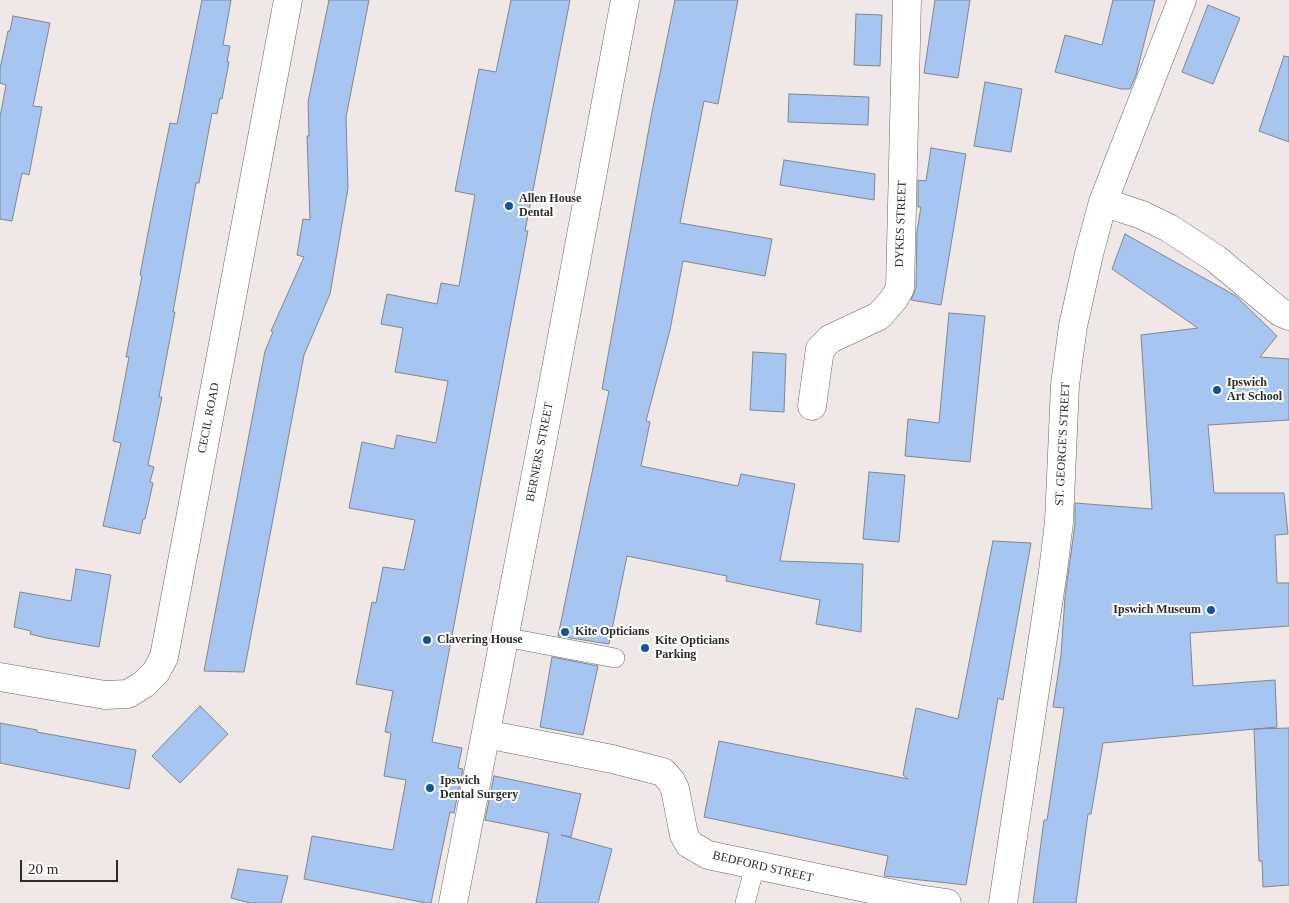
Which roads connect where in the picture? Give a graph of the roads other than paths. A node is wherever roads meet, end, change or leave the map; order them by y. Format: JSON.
{"nodes":[{"id":1,"x":288,"y":0,"type":"edge"},
{"id":2,"x":625,"y":0,"type":"edge"},
{"id":3,"x":907,"y":0,"type":"edge"},
{"id":4,"x":1182,"y":0,"type":"edge"},
{"id":5,"x":1104,"y":202,"type":"junction"},
{"id":6,"x":1289,"y":316,"type":"edge"},
{"id":7,"x":812,"y":406,"type":"dead end"},
{"id":8,"x":504,"y":637,"type":"junction"},
{"id":9,"x":615,"y":658,"type":"dead end"},
{"id":10,"x":0,"y":677,"type":"edge"},
{"id":11,"x":486,"y":734,"type":"junction"},
{"id":12,"x":754,"y":866,"type":"junction"},
{"id":13,"x":453,"y":903,"type":"edge"},
{"id":14,"x":745,"y":903,"type":"edge"},
{"id":15,"x":947,"y":903,"type":"edge"},
{"id":16,"x":1003,"y":903,"type":"edge"}],
"edges":[{"from":1,"to":10,"type":"street","name":"CECIL ROAD"},
{"from":2,"to":8,"type":"street","name":"BERNERS STREET"},
{"from":3,"to":7,"type":"street","name":"DYKES STREET"},
{"from":4,"to":5,"type":"street","name":"ST. GEORGE'S STREET"},
{"from":5,"to":6,"type":"street"},
{"from":5,"to":16,"type":"street","name":"ST. GEORGE'S STREET"},
{"from":8,"to":9,"type":"lane"},
{"from":8,"to":11,"type":"street","name":"BERNERS STREET"},
{"from":11,"to":12,"type":"street","name":"BEDFORD STREET"},
{"from":11,"to":13,"type":"street","name":"BERNERS STREET"},
{"from":12,"to":14,"type":"lane"},
{"from":12,"to":15,"type":"street","name":"BEDFORD STREET"}]}
